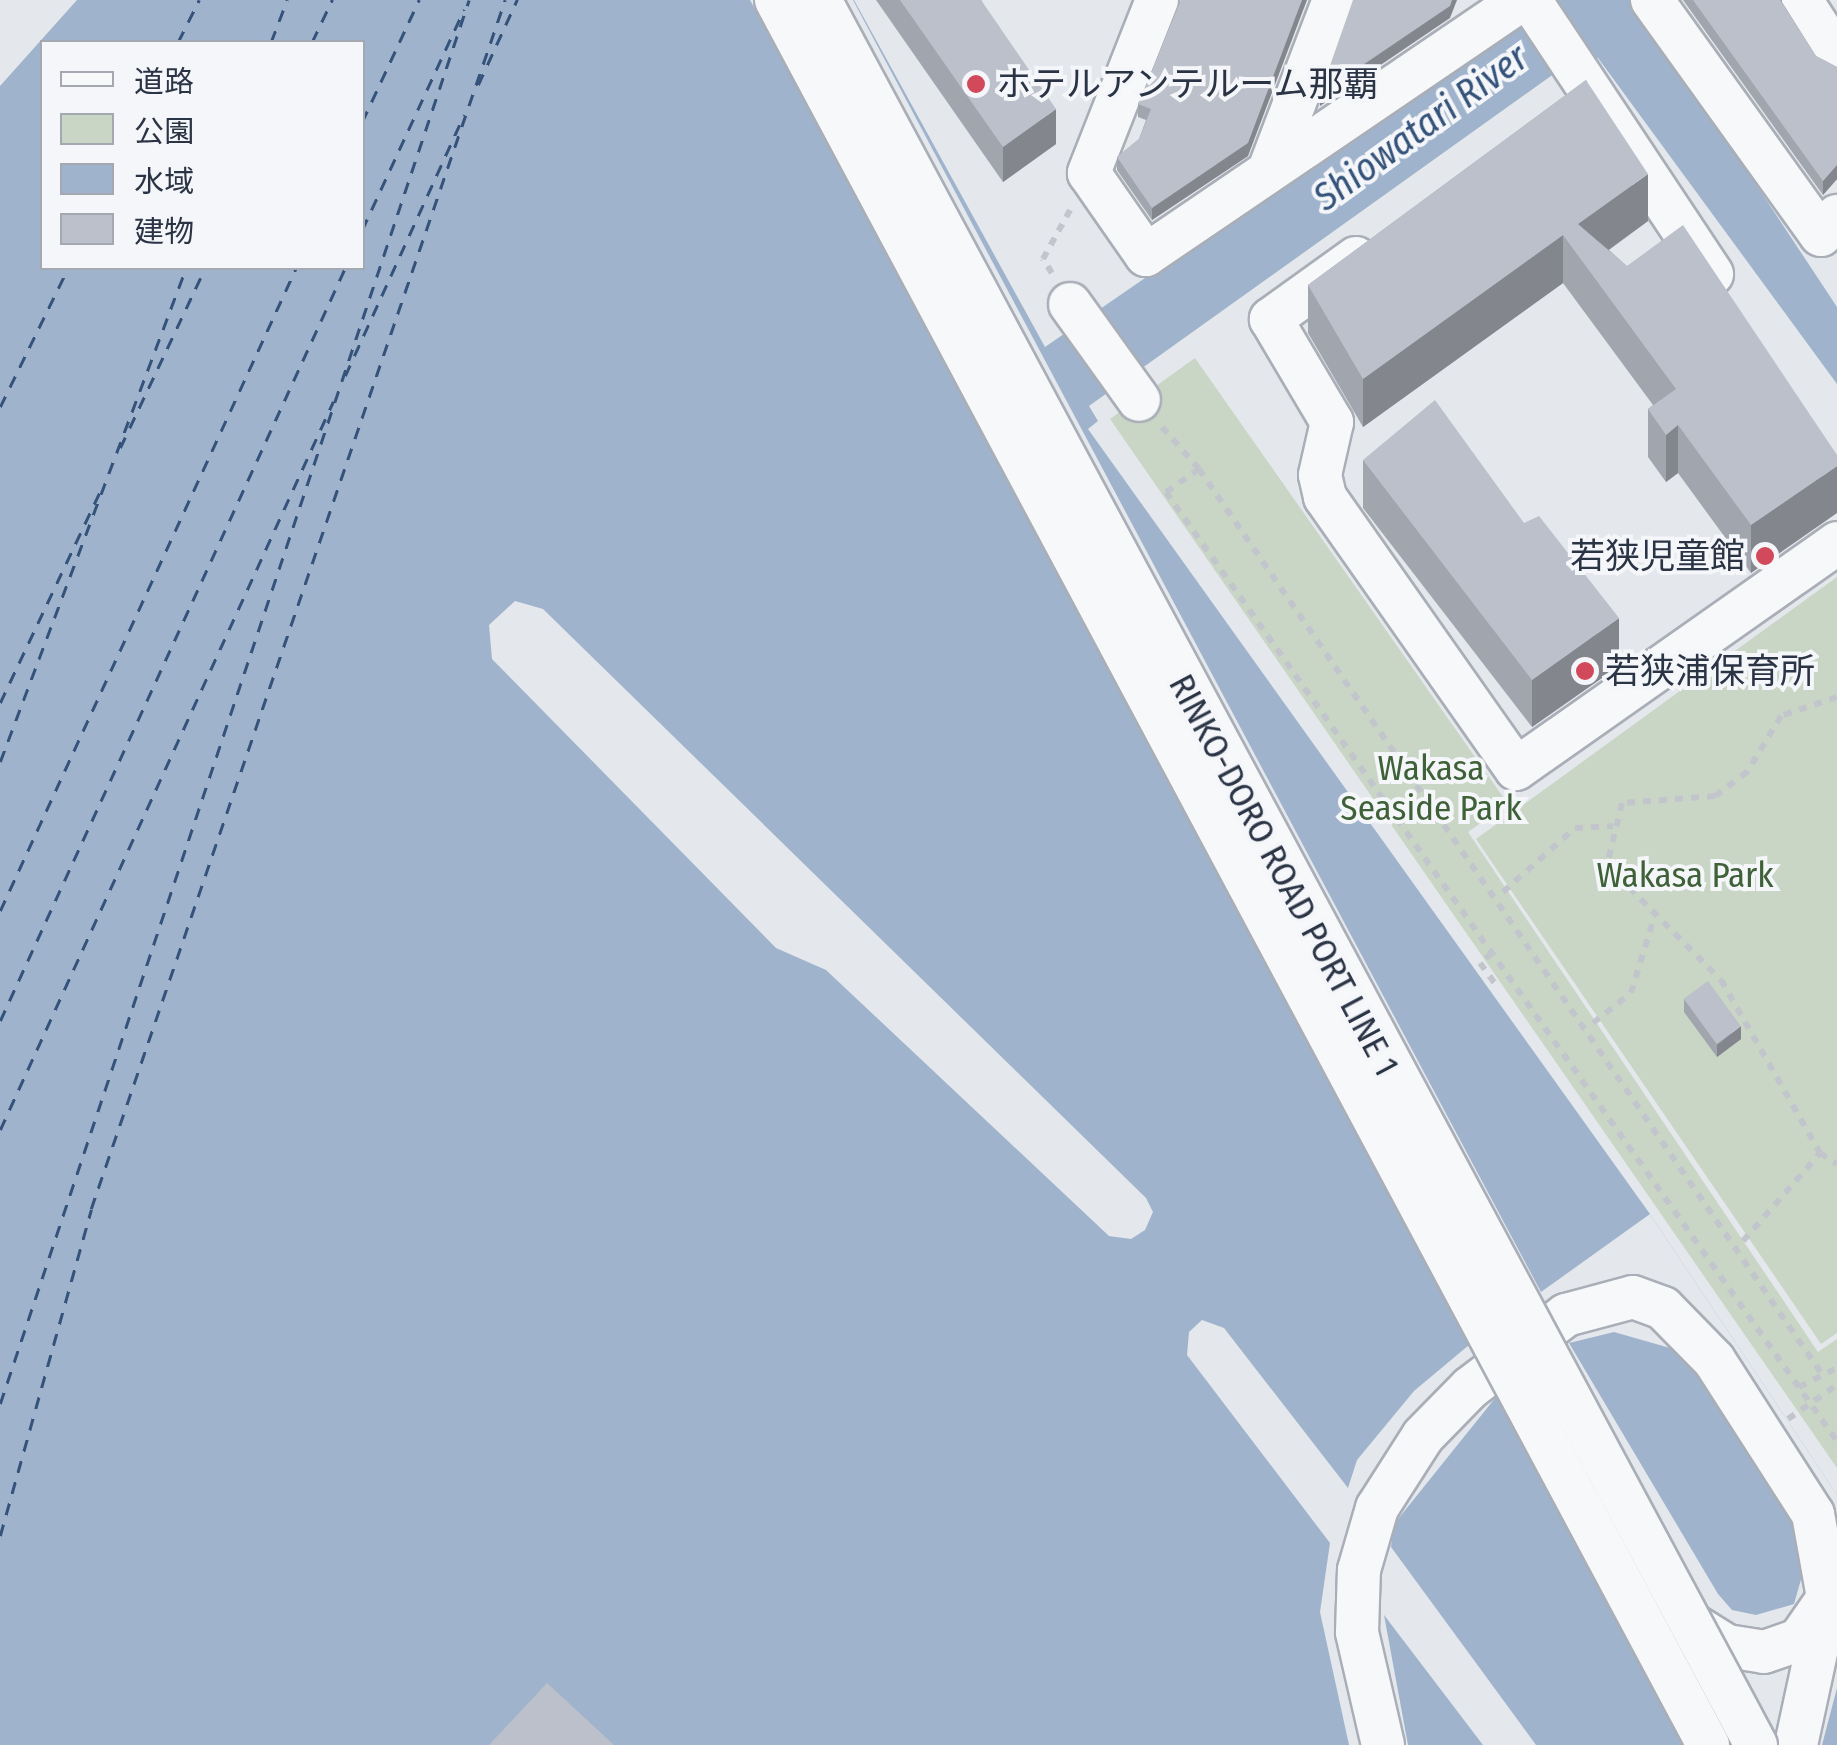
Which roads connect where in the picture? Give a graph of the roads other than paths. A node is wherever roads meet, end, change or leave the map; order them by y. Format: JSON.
{"nodes":[{"id":1,"x":776,"y":0,"type":"edge"},
{"id":2,"x":820,"y":0,"type":"edge"},
{"id":3,"x":1157,"y":0,"type":"edge"},
{"id":4,"x":1334,"y":0,"type":"edge"},
{"id":5,"x":1801,"y":0,"type":"edge"},
{"id":6,"x":1665,"y":4,"type":"edge"},
{"id":7,"x":1529,"y":5,"type":"edge"},
{"id":8,"x":1837,"y":56,"type":"edge"},
{"id":9,"x":1269,"y":170,"type":"junction"},
{"id":10,"x":1837,"y":216,"type":"edge"},
{"id":11,"x":1397,"y":228,"type":"edge"},
{"id":12,"x":1070,"y":304,"type":"road end"},
{"id":13,"x":1739,"y":314,"type":"edge"},
{"id":14,"x":1138,"y":400,"type":"road end"},
{"id":15,"x":1837,"y":543,"type":"edge"},
{"id":16,"x":1828,"y":1596,"type":"junction"},
{"id":17,"x":1690,"y":1624,"type":"junction"},
{"id":18,"x":1384,"y":1745,"type":"edge"},
{"id":19,"x":1708,"y":1745,"type":"edge"},
{"id":20,"x":1756,"y":1745,"type":"edge"},
{"id":21,"x":1796,"y":1745,"type":"edge"}],
"edges":[{"from":1,"to":19,"type":"street","name":"RINKO-DORO ROAD PORT LINE 1","bridge":true},
{"from":2,"to":17,"type":"street","name":"RINKO-DORO ROAD PORT LINE 1","bridge":true},
{"from":3,"to":9,"type":"street"},
{"from":4,"to":9,"type":"street"},
{"from":5,"to":8,"type":"street"},
{"from":6,"to":10,"type":"street"},
{"from":7,"to":9,"type":"street"},
{"from":7,"to":13,"type":"street"},
{"from":11,"to":15,"type":"street"},
{"from":12,"to":14,"type":"street"},
{"from":16,"to":17,"type":"street"},
{"from":16,"to":18,"type":"street","bridge":true},
{"from":16,"to":21,"type":"street"},
{"from":17,"to":20,"type":"street","name":"RINKO-DORO ROAD PORT LINE 1","bridge":true}]}
